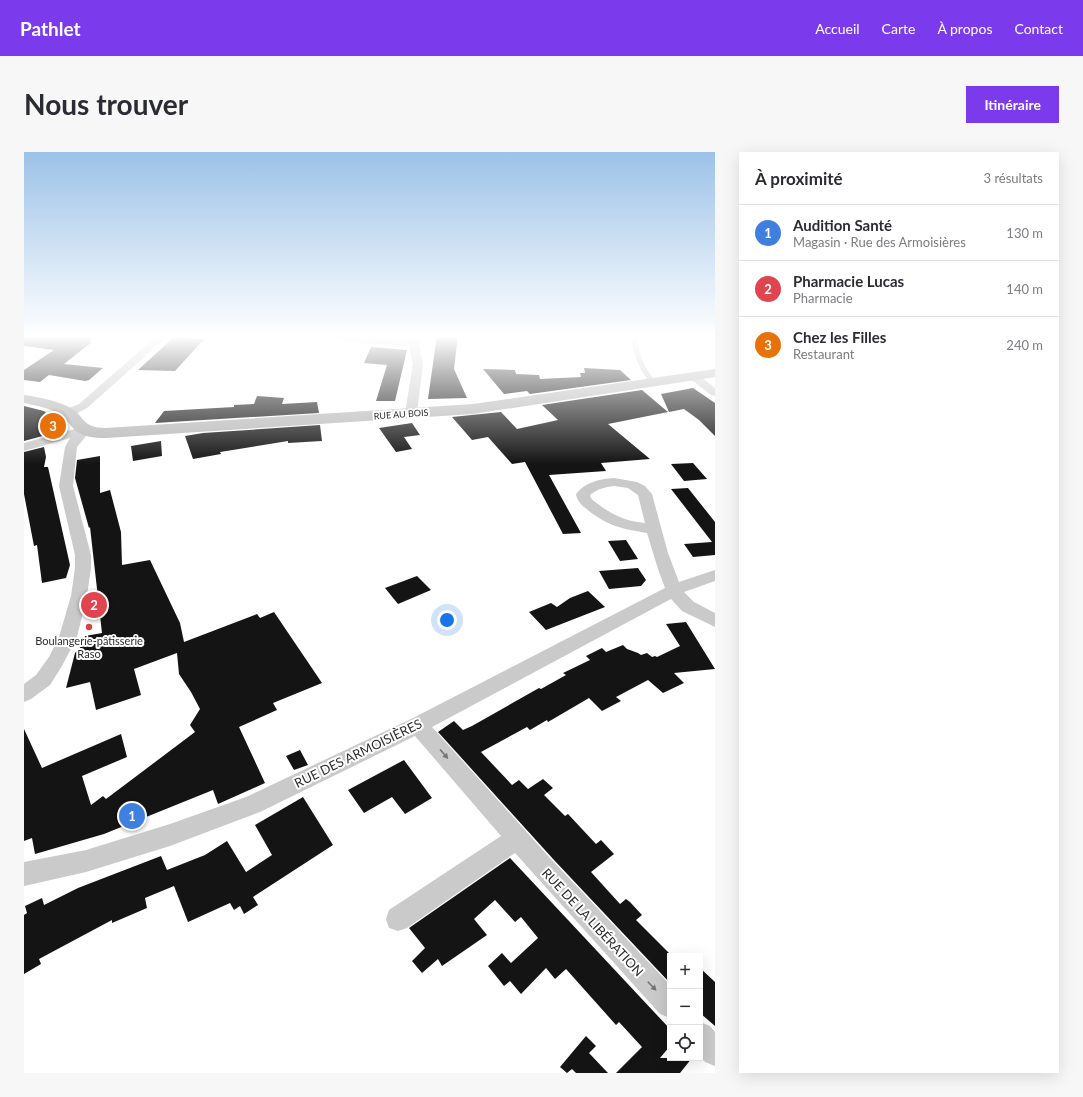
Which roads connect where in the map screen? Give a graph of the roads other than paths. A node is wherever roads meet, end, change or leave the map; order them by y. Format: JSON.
{"nodes":[{"id":1,"x":115,"y":378,"type":"edge"},
{"id":2,"x":416,"y":378,"type":"edge"},
{"id":3,"x":648,"y":378,"type":"edge"},
{"id":4,"x":680,"y":378,"type":"edge"},
{"id":5,"x":696,"y":378,"type":"edge"},
{"id":6,"x":653,"y":382,"type":"junction"},
{"id":7,"x":715,"y":393,"type":"edge"},
{"id":8,"x":24,"y":399,"type":"edge"},
{"id":9,"x":68,"y":413,"type":"junction"},
{"id":10,"x":410,"y":413,"type":"junction"},
{"id":11,"x":85,"y":430,"type":"junction"},
{"id":12,"x":24,"y":448,"type":"edge"},
{"id":13,"x":655,"y":529,"type":"junction"},
{"id":14,"x":715,"y":575,"type":"edge"},
{"id":15,"x":674,"y":590,"type":"junction"},
{"id":16,"x":715,"y":620,"type":"edge"},
{"id":17,"x":24,"y":694,"type":"edge"},
{"id":18,"x":418,"y":724,"type":"junction"},
{"id":19,"x":516,"y":839,"type":"junction"},
{"id":20,"x":24,"y":874,"type":"edge"},
{"id":21,"x":398,"y":919,"type":"dead end"},
{"id":22,"x":667,"y":1001,"type":"edge"},
{"id":23,"x":703,"y":1039,"type":"edge"},
{"id":24,"x":715,"y":1052,"type":"edge"}],
"edges":[{"from":1,"to":9,"type":"street"},
{"from":2,"to":10,"type":"street"},
{"from":3,"to":6,"type":"lane"},
{"from":4,"to":6,"type":"main road","name":"RUE AU BOIS"},
{"from":5,"to":7,"type":"street"},
{"from":6,"to":10,"type":"main road","name":"RUE AU BOIS"},
{"from":8,"to":9,"type":"main road"},
{"from":9,"to":11,"type":"main road"},
{"from":10,"to":11,"type":"main road","name":"RUE AU BOIS"},
{"from":11,"to":12,"type":"street"},
{"from":11,"to":17,"type":"street"},
{"from":13,"to":13,"type":"street"},
{"from":13,"to":15,"type":"street"},
{"from":14,"to":15,"type":"street","name":"RUE DES ARMOISIÈRES"},
{"from":15,"to":16,"type":"street"},
{"from":15,"to":18,"type":"street","name":"RUE DES ARMOISIÈRES"},
{"from":18,"to":19,"type":"street","name":"RUE DE LA LIBÉRATION","one_way":true},
{"from":18,"to":20,"type":"street","name":"RUE DES ARMOISIÈRES"},
{"from":19,"to":21,"type":"street"},
{"from":19,"to":22,"type":"street","name":"RUE DE LA LIBÉRATION","one_way":true},
{"from":23,"to":24,"type":"street"}]}
